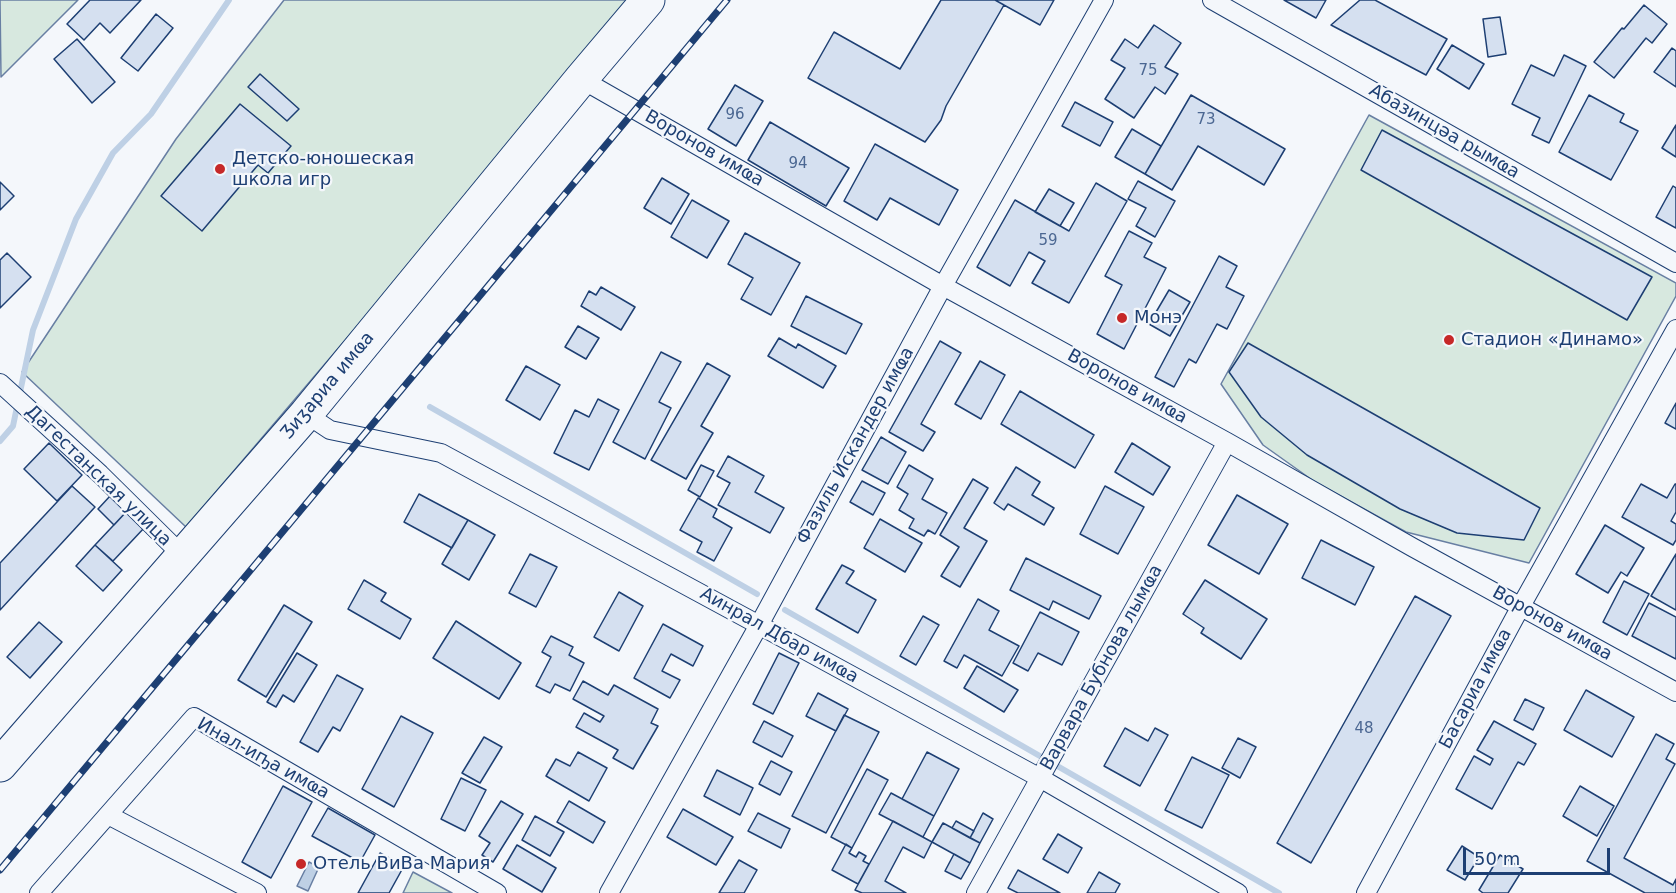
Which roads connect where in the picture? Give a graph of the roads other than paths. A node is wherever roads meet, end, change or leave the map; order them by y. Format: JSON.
{"nodes":[{"id":1,"x":648,"y":0,"type":"edge"},
{"id":2,"x":1104,"y":0,"type":"edge"},
{"id":3,"x":1212,"y":0,"type":"edge"},
{"id":4,"x":581,"y":79,"type":"junction"},
{"id":5,"x":1676,"y":263,"type":"edge"},
{"id":6,"x":944,"y":286,"type":"junction"},
{"id":7,"x":1676,"y":329,"type":"edge"},
{"id":8,"x":0,"y":383,"type":"edge"},
{"id":9,"x":306,"y":414,"type":"junction"},
{"id":10,"x":1227,"y":442,"type":"junction"},
{"id":11,"x":182,"y":555,"type":"junction"},
{"id":12,"x":1521,"y":606,"type":"junction"},
{"id":13,"x":759,"y":625,"type":"junction"},
{"id":14,"x":1676,"y":692,"type":"edge"},
{"id":15,"x":0,"y":765,"type":"edge"},
{"id":16,"x":1040,"y":778,"type":"junction"},
{"id":17,"x":108,"y":815,"type":"junction"},
{"id":18,"x":39,"y":893,"type":"edge"},
{"id":19,"x":257,"y":893,"type":"edge"},
{"id":20,"x":497,"y":893,"type":"edge"},
{"id":21,"x":609,"y":893,"type":"edge"},
{"id":22,"x":976,"y":893,"type":"edge"},
{"id":23,"x":1238,"y":893,"type":"edge"},
{"id":24,"x":1366,"y":893,"type":"edge"}],
"edges":[{"from":1,"to":4,"type":"highway","name":"Ӡиӡариа имҩа"},
{"from":2,"to":6,"type":"street","name":"Фазиль Искандер имҩа"},
{"from":3,"to":5,"type":"street","name":"Абазинцәа рымҩа"},
{"from":4,"to":6,"type":"street","name":"Воронов имҩа"},
{"from":4,"to":9,"type":"highway","name":"Ӡиӡариа имҩа"},
{"from":6,"to":10,"type":"street","name":"Воронов имҩа"},
{"from":6,"to":13,"type":"street","name":"Фазиль Искандер имҩа"},
{"from":7,"to":12,"type":"street","name":"Басариа имҩа"},
{"from":8,"to":11,"type":"street","name":"Дагестанская улица"},
{"from":9,"to":11,"type":"highway","name":"Ӡиӡариа имҩа"},
{"from":9,"to":13,"type":"street","name":"Аинрал Дбар имҩа"},
{"from":10,"to":12,"type":"street","name":"Воронов имҩа"},
{"from":10,"to":16,"type":"street","name":"Варвара Бубнова лымҩа"},
{"from":11,"to":15,"type":"highway","name":"Ӡиӡариа имҩа"},
{"from":12,"to":14,"type":"street","name":"Воронов имҩа"},
{"from":12,"to":24,"type":"street","name":"Басариа имҩа"},
{"from":13,"to":16,"type":"street","name":"Аинрал Дбар имҩа"},
{"from":13,"to":21,"type":"street","name":"Фазиль Искандер имҩа"},
{"from":16,"to":22,"type":"street","name":"Варвара Бубнова лымҩа"},
{"from":16,"to":23,"type":"street","name":"Аинрал Дбар имҩа"},
{"from":17,"to":18,"type":"street"},
{"from":17,"to":19,"type":"street"},
{"from":17,"to":20,"type":"street","name":"Инал-иҧа имҩа"}]}
